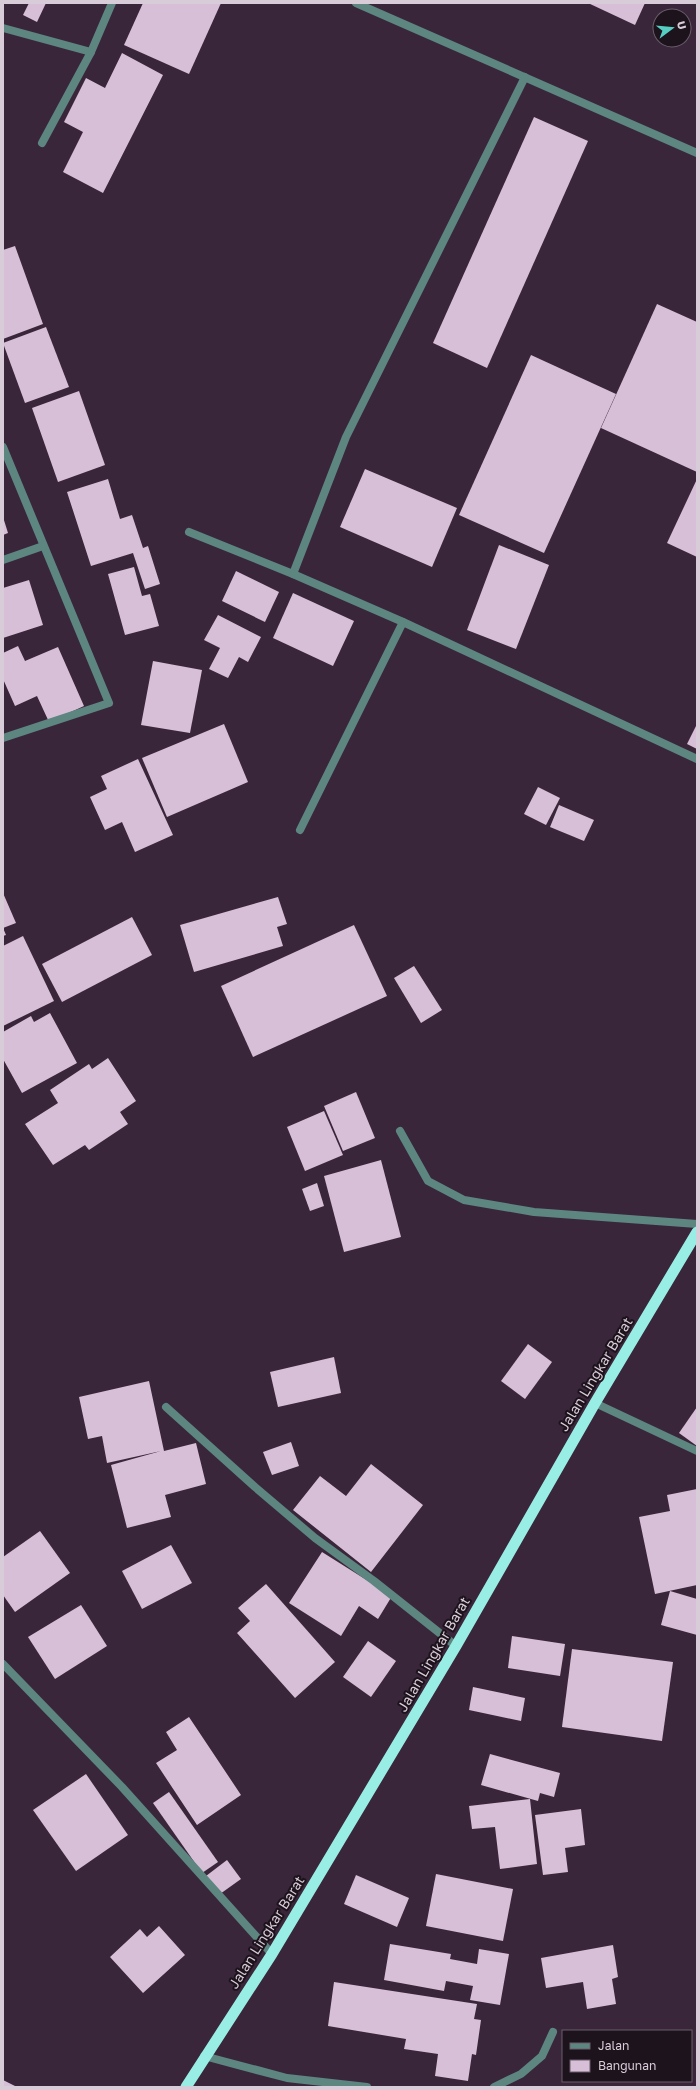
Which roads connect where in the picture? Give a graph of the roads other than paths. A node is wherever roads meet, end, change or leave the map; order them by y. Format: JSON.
{"nodes":[{"id":1,"x":112,"y":3,"type":"edge"},
{"id":2,"x":356,"y":3,"type":"edge"},
{"id":3,"x":3,"y":28,"type":"edge"},
{"id":4,"x":91,"y":52,"type":"junction"},
{"id":5,"x":525,"y":77,"type":"junction"},
{"id":6,"x":42,"y":143,"type":"dead end"},
{"id":7,"x":697,"y":153,"type":"edge"},
{"id":8,"x":3,"y":446,"type":"edge"},
{"id":9,"x":189,"y":532,"type":"dead end"},
{"id":10,"x":43,"y":546,"type":"junction"},
{"id":11,"x":3,"y":560,"type":"edge"},
{"id":12,"x":293,"y":574,"type":"junction"},
{"id":13,"x":403,"y":622,"type":"junction"},
{"id":14,"x":3,"y":738,"type":"edge"},
{"id":15,"x":697,"y":759,"type":"edge"},
{"id":16,"x":300,"y":830,"type":"dead end"},
{"id":17,"x":400,"y":1131,"type":"dead end"},
{"id":18,"x":697,"y":1224,"type":"edge"},
{"id":19,"x":697,"y":1232,"type":"edge"},
{"id":20,"x":595,"y":1403,"type":"junction"},
{"id":21,"x":166,"y":1406,"type":"dead end"},
{"id":22,"x":697,"y":1451,"type":"edge"},
{"id":23,"x":456,"y":1646,"type":"junction"},
{"id":24,"x":3,"y":1664,"type":"edge"},
{"id":25,"x":272,"y":1954,"type":"junction"},
{"id":26,"x":553,"y":2032,"type":"dead end"},
{"id":27,"x":204,"y":2056,"type":"junction"},
{"id":28,"x":186,"y":2087,"type":"edge"},
{"id":29,"x":367,"y":2087,"type":"edge"},
{"id":30,"x":494,"y":2087,"type":"edge"}],
"edges":[{"from":1,"to":4,"type":"street"},
{"from":2,"to":5,"type":"street"},
{"from":3,"to":4,"type":"street"},
{"from":4,"to":6,"type":"street"},
{"from":5,"to":7,"type":"street"},
{"from":5,"to":12,"type":"street"},
{"from":8,"to":10,"type":"street"},
{"from":9,"to":12,"type":"street"},
{"from":10,"to":11,"type":"street"},
{"from":10,"to":14,"type":"street"},
{"from":12,"to":13,"type":"street"},
{"from":13,"to":15,"type":"street"},
{"from":13,"to":16,"type":"street"},
{"from":17,"to":18,"type":"street"},
{"from":19,"to":20,"type":"highway","name":"Jalan Lingkar Barat"},
{"from":20,"to":22,"type":"street"},
{"from":20,"to":23,"type":"highway","name":"Jalan Lingkar Barat"},
{"from":21,"to":23,"type":"street"},
{"from":23,"to":25,"type":"highway","name":"Jalan Lingkar Barat"},
{"from":24,"to":25,"type":"street"},
{"from":25,"to":27,"type":"highway","name":"Jalan Lingkar Barat"},
{"from":26,"to":30,"type":"street"},
{"from":27,"to":28,"type":"highway","name":"Jalan Lingkar Barat"},
{"from":27,"to":29,"type":"street"}]}
